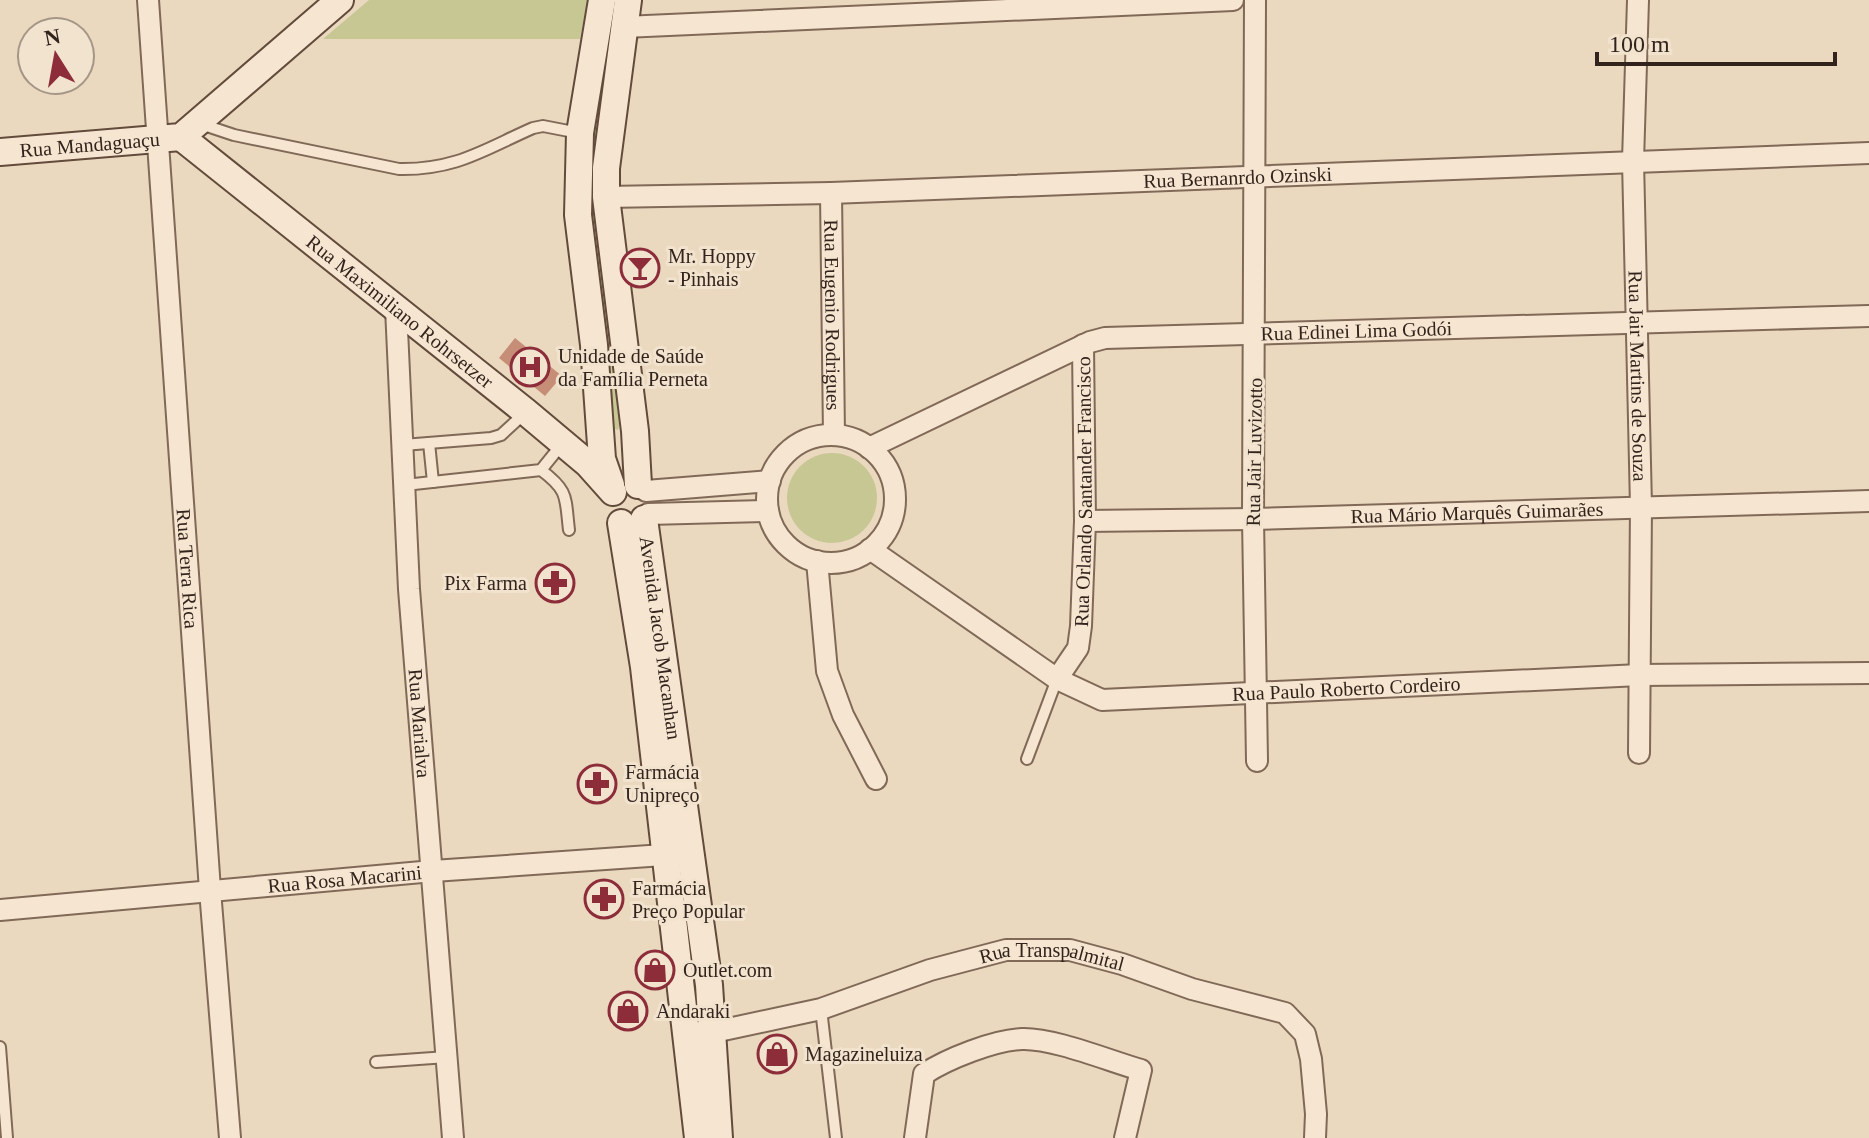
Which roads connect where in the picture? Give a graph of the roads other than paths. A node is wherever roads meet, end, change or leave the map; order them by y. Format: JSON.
{"nodes":[{"id":1,"x":148,"y":0,"type":"edge"},
{"id":2,"x":340,"y":0,"type":"edge"},
{"id":3,"x":602,"y":0,"type":"edge"},
{"id":4,"x":628,"y":0,"type":"edge"},
{"id":5,"x":1233,"y":0,"type":"edge"},
{"id":6,"x":1255,"y":0,"type":"edge"},
{"id":7,"x":1638,"y":0,"type":"edge"},
{"id":8,"x":624,"y":27,"type":"junction"},
{"id":9,"x":580,"y":133,"type":"junction"},
{"id":10,"x":179,"y":134,"type":"junction"},
{"id":11,"x":0,"y":152,"type":"edge"},
{"id":12,"x":1869,"y":153,"type":"edge"},
{"id":13,"x":1633,"y":161,"type":"junction"},
{"id":14,"x":1256,"y":175,"type":"junction"},
{"id":15,"x":831,"y":193,"type":"junction"},
{"id":16,"x":606,"y":197,"type":"junction"},
{"id":17,"x":396,"y":308,"type":"junction"},
{"id":18,"x":1869,"y":316,"type":"edge"},
{"id":19,"x":1637,"y":323,"type":"junction"},
{"id":20,"x":1255,"y":335,"type":"junction"},
{"id":21,"x":1083,"y":345,"type":"junction"},
{"id":22,"x":526,"y":412,"type":"junction"},
{"id":23,"x":635,"y":431,"type":"junction"},
{"id":24,"x":602,"y":432,"type":"junction"},
{"id":25,"x":834,"y":435,"type":"junction"},
{"id":26,"x":429,"y":443,"type":"junction"},
{"id":27,"x":563,"y":443,"type":"junction"},
{"id":28,"x":403,"y":445,"type":"junction"},
{"id":29,"x":869,"y":448,"type":"junction"},
{"id":30,"x":541,"y":470,"type":"junction"},
{"id":31,"x":770,"y":481,"type":"junction"},
{"id":32,"x":433,"y":482,"type":"junction"},
{"id":33,"x":405,"y":485,"type":"junction"},
{"id":34,"x":613,"y":492,"type":"junction"},
{"id":35,"x":1869,"y":501,"type":"edge"},
{"id":36,"x":640,"y":506,"type":"junction"},
{"id":37,"x":1641,"y":506,"type":"junction"},
{"id":38,"x":768,"y":511,"type":"junction"},
{"id":39,"x":1253,"y":519,"type":"junction"},
{"id":40,"x":1085,"y":521,"type":"junction"},
{"id":41,"x":569,"y":530,"type":"dead end"},
{"id":42,"x":870,"y":549,"type":"junction"},
{"id":43,"x":817,"y":561,"type":"junction"},
{"id":44,"x":1869,"y":673,"type":"edge"},
{"id":45,"x":1640,"y":675,"type":"junction"},
{"id":46,"x":1057,"y":679,"type":"junction"},
{"id":47,"x":1255,"y":692,"type":"junction"},
{"id":48,"x":1639,"y":753,"type":"dead end"},
{"id":49,"x":1027,"y":759,"type":"dead end"},
{"id":50,"x":1257,"y":761,"type":"dead end"},
{"id":51,"x":876,"y":779,"type":"dead end"},
{"id":52,"x":677,"y":854,"type":"junction"},
{"id":53,"x":433,"y":871,"type":"junction"},
{"id":54,"x":210,"y":890,"type":"junction"},
{"id":55,"x":0,"y":910,"type":"edge"},
{"id":56,"x":821,"y":1009,"type":"junction"},
{"id":57,"x":687,"y":1032,"type":"junction"},
{"id":58,"x":714,"y":1032,"type":"junction"},
{"id":59,"x":0,"y":1047,"type":"edge"},
{"id":60,"x":447,"y":1057,"type":"junction"},
{"id":61,"x":376,"y":1062,"type":"dead end"},
{"id":62,"x":7,"y":1138,"type":"edge"},
{"id":63,"x":230,"y":1138,"type":"edge"},
{"id":64,"x":453,"y":1138,"type":"edge"},
{"id":65,"x":698,"y":1138,"type":"edge"},
{"id":66,"x":719,"y":1138,"type":"edge"},
{"id":67,"x":836,"y":1138,"type":"edge"},
{"id":68,"x":915,"y":1138,"type":"edge"},
{"id":69,"x":1125,"y":1138,"type":"edge"},
{"id":70,"x":1315,"y":1138,"type":"edge"}],
"edges":[{"from":1,"to":10,"type":"street","name":"Rua Terra Rica"},
{"from":2,"to":10,"type":"main road"},
{"from":3,"to":9,"type":"main road"},
{"from":4,"to":8,"type":"main road","name":"Avenida Jacob Macanhan"},
{"from":5,"to":8,"type":"street"},
{"from":6,"to":14,"type":"street","name":"Rua Jair Luvizotto"},
{"from":7,"to":13,"type":"street","name":"Rua Jair Martins de Souza"},
{"from":8,"to":16,"type":"main road","name":"Avenida Jacob Macanhan"},
{"from":9,"to":10,"type":"lane"},
{"from":9,"to":24,"type":"main road"},
{"from":10,"to":11,"type":"main road","name":"Rua Mandaguaçu"},
{"from":10,"to":17,"type":"main road","name":"Rua Maximiliano Rohrsetzer"},
{"from":10,"to":54,"type":"street","name":"Rua Terra Rica"},
{"from":12,"to":13,"type":"street","name":"Rua Bernanrdo Ozinski"},
{"from":13,"to":14,"type":"street","name":"Rua Bernanrdo Ozinski"},
{"from":13,"to":19,"type":"street","name":"Rua Jair Martins de Souza"},
{"from":14,"to":15,"type":"street","name":"Rua Bernanrdo Ozinski"},
{"from":14,"to":20,"type":"street","name":"Rua Jair Luvizotto"},
{"from":15,"to":16,"type":"street","name":"Rua Bernanrdo Ozinski"},
{"from":15,"to":25,"type":"street","name":"Rua Eugenio Rodrigues"},
{"from":16,"to":23,"type":"main road","name":"Avenida Jacob Macanhan"},
{"from":17,"to":22,"type":"main road","name":"Rua Maximiliano Rohrsetzer"},
{"from":17,"to":28,"type":"street","name":"Rua Marialva"},
{"from":18,"to":19,"type":"street","name":"Rua Edinei Lima Godói"},
{"from":19,"to":20,"type":"street","name":"Rua Edinei Lima Godói"},
{"from":19,"to":37,"type":"street","name":"Rua Jair Martins de Souza"},
{"from":20,"to":21,"type":"street","name":"Rua Edinei Lima Godói"},
{"from":20,"to":39,"type":"street","name":"Rua Jair Luvizotto"},
{"from":21,"to":29,"type":"street","name":"Rua Edinei Lima Godói"},
{"from":21,"to":40,"type":"street","name":"Rua Orlando Santander Francisco"},
{"from":22,"to":26,"type":"lane"},
{"from":22,"to":27,"type":"main road","name":"Rua Maximiliano Rohrsetzer"},
{"from":23,"to":24,"type":"main road"},
{"from":23,"to":36,"type":"main road","name":"Avenida Jacob Macanhan"},
{"from":24,"to":34,"type":"main road"},
{"from":25,"to":29,"type":"street"},
{"from":25,"to":31,"type":"street"},
{"from":26,"to":28,"type":"lane"},
{"from":26,"to":32,"type":"lane"},
{"from":27,"to":30,"type":"lane"},
{"from":27,"to":34,"type":"main road","name":"Rua Maximiliano Rohrsetzer"},
{"from":28,"to":33,"type":"street","name":"Rua Marialva"},
{"from":29,"to":42,"type":"street"},
{"from":30,"to":32,"type":"lane"},
{"from":30,"to":41,"type":"lane"},
{"from":31,"to":36,"type":"street"},
{"from":31,"to":38,"type":"street"},
{"from":32,"to":33,"type":"lane"},
{"from":33,"to":53,"type":"street","name":"Rua Marialva"},
{"from":34,"to":36,"type":"main road"},
{"from":35,"to":37,"type":"street","name":"Rua Mário Marquês Guimarães"},
{"from":36,"to":38,"type":"street"},
{"from":36,"to":52,"type":"main road","name":"Avenida Jacob Macanhan"},
{"from":37,"to":39,"type":"street","name":"Rua Mário Marquês Guimarães"},
{"from":37,"to":45,"type":"street","name":"Rua Jair Martins de Souza"},
{"from":38,"to":43,"type":"street"},
{"from":39,"to":40,"type":"street","name":"Rua Mário Marquês Guimarães"},
{"from":39,"to":47,"type":"street","name":"Rua Jair Luvizotto"},
{"from":40,"to":46,"type":"street","name":"Rua Orlando Santander Francisco"},
{"from":42,"to":43,"type":"street"},
{"from":42,"to":46,"type":"street","name":"Rua Paulo Roberto Cordeiro"},
{"from":43,"to":51,"type":"street"},
{"from":44,"to":45,"type":"street","name":"Rua Paulo Roberto Cordeiro"},
{"from":45,"to":47,"type":"street","name":"Rua Paulo Roberto Cordeiro"},
{"from":45,"to":48,"type":"street","name":"Rua Jair Martins de Souza"},
{"from":46,"to":47,"type":"street","name":"Rua Paulo Roberto Cordeiro"},
{"from":46,"to":49,"type":"lane"},
{"from":47,"to":50,"type":"street","name":"Rua Jair Luvizotto"},
{"from":52,"to":53,"type":"street","name":"Rua Rosa Macarini"},
{"from":52,"to":57,"type":"main road","name":"Avenida Jacob Macanhan"},
{"from":52,"to":58,"type":"main road","name":"Avenida Jacob Macanhan"},
{"from":53,"to":54,"type":"street","name":"Rua Rosa Macarini"},
{"from":53,"to":60,"type":"street","name":"Rua Marialva"},
{"from":54,"to":55,"type":"street","name":"Rua Rosa Macarini"},
{"from":54,"to":63,"type":"street","name":"Rua Terra Rica"},
{"from":56,"to":58,"type":"street","name":"Rua Transpalmital"},
{"from":56,"to":67,"type":"lane"},
{"from":56,"to":70,"type":"street","name":"Rua Transpalmital"},
{"from":57,"to":58,"type":"street","name":"Rua Transpalmital"},
{"from":57,"to":65,"type":"main road","name":"Avenida Jacob Macanhan"},
{"from":58,"to":66,"type":"main road","name":"Avenida Jacob Macanhan"},
{"from":59,"to":62,"type":"lane"},
{"from":60,"to":61,"type":"lane"},
{"from":60,"to":64,"type":"street","name":"Rua Marialva"},
{"from":68,"to":69,"type":"street"}]}
